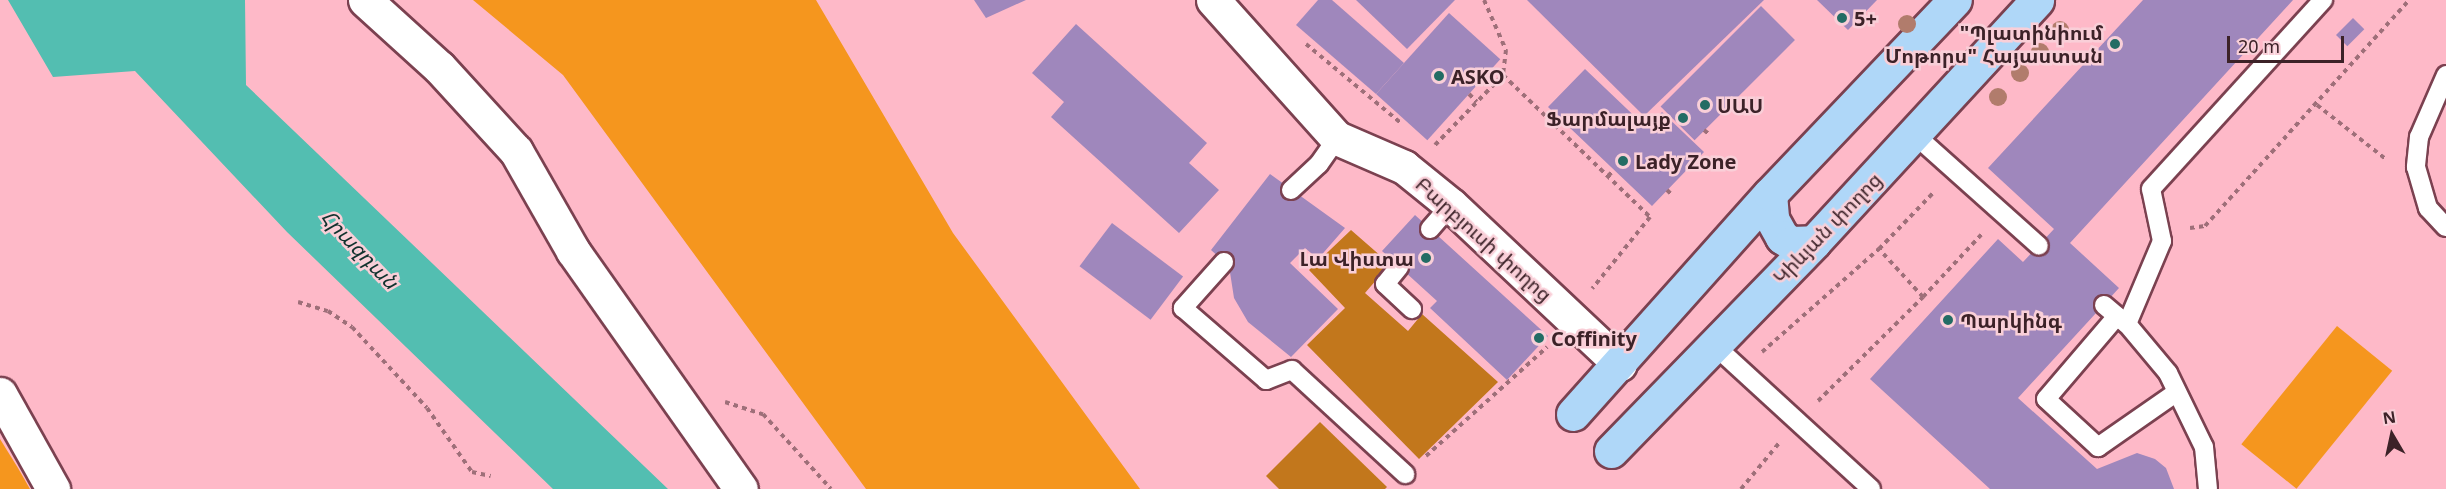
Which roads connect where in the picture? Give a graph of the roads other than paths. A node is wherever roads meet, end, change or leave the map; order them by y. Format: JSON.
{"nodes":[{"id":1,"x":365,"y":0,"type":"edge"},
{"id":2,"x":1213,"y":0,"type":"edge"},
{"id":3,"x":1955,"y":0,"type":"edge"},
{"id":4,"x":2037,"y":0,"type":"edge"},
{"id":5,"x":2324,"y":0,"type":"edge"},
{"id":6,"x":2446,"y":75,"type":"edge"},
{"id":7,"x":1915,"y":135,"type":"junction"},
{"id":8,"x":1337,"y":138,"type":"junction"},
{"id":9,"x":1291,"y":189,"type":"dead end"},
{"id":10,"x":1770,"y":194,"type":"junction"},
{"id":11,"x":2446,"y":227,"type":"edge"},
{"id":12,"x":1814,"y":242,"type":"junction"},
{"id":13,"x":2038,"y":246,"type":"dead end"},
{"id":14,"x":1224,"y":262,"type":"dead end"},
{"id":15,"x":1399,"y":267,"type":"dead end"},
{"id":16,"x":1412,"y":309,"type":"dead end"},
{"id":17,"x":2116,"y":315,"type":"junction"},
{"id":18,"x":1714,"y":345,"type":"junction"},
{"id":19,"x":1620,"y":364,"type":"junction"},
{"id":20,"x":2177,"y":392,"type":"junction"},
{"id":21,"x":0,"y":394,"type":"edge"},
{"id":22,"x":1573,"y":414,"type":"dead end"},
{"id":23,"x":1611,"y":451,"type":"dead end"},
{"id":24,"x":1405,"y":474,"type":"road end"},
{"id":25,"x":53,"y":489,"type":"edge"},
{"id":26,"x":741,"y":489,"type":"edge"},
{"id":27,"x":1871,"y":489,"type":"edge"},
{"id":28,"x":2208,"y":489,"type":"edge"}],
"edges":[{"from":1,"to":26,"type":"street"},
{"from":2,"to":8,"type":"street","name":"Բարբյուսի փողոց"},
{"from":3,"to":10,"type":"main road"},
{"from":4,"to":7,"type":"main road","name":"Կիևյան փողոց"},
{"from":5,"to":17,"type":"lane"},
{"from":6,"to":11,"type":"lane"},
{"from":7,"to":12,"type":"main road","name":"Կիևյան փողոց"},
{"from":7,"to":13,"type":"lane"},
{"from":8,"to":9,"type":"lane"},
{"from":8,"to":19,"type":"street","name":"Բարբյուսի փողոց"},
{"from":10,"to":12,"type":"main road"},
{"from":10,"to":19,"type":"main road"},
{"from":12,"to":18,"type":"main road","name":"Կիևյան փողոց"},
{"from":14,"to":24,"type":"lane"},
{"from":15,"to":16,"type":"lane"},
{"from":17,"to":20,"type":"lane"},
{"from":17,"to":20,"type":"lane"},
{"from":18,"to":23,"type":"main road","name":"Կիևյան փողոց"},
{"from":18,"to":27,"type":"lane"},
{"from":19,"to":22,"type":"main road"},
{"from":20,"to":28,"type":"lane"},
{"from":21,"to":25,"type":"street"}]}
